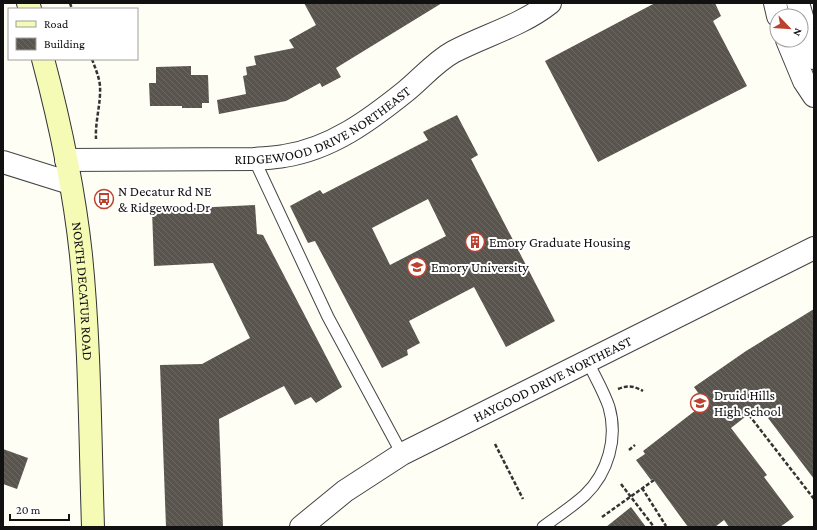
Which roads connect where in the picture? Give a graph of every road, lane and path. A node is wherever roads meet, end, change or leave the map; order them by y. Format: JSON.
{"nodes":[{"id":1,"x":550,"y":3,"type":"edge"},
{"id":2,"x":798,"y":3,"type":"edge"},
{"id":3,"x":790,"y":48,"type":"edge"},
{"id":4,"x":814,"y":58,"type":"edge"},
{"id":5,"x":43,"y":60,"type":"edge"},
{"id":6,"x":92,"y":60,"type":"edge"},
{"id":7,"x":814,"y":96,"type":"edge"},
{"id":8,"x":97,"y":142,"type":"dead end"},
{"id":9,"x":254,"y":159,"type":"junction"},
{"id":10,"x":66,"y":160,"type":"junction"},
{"id":11,"x":3,"y":162,"type":"edge"},
{"id":12,"x":70,"y":183,"type":"junction"},
{"id":13,"x":814,"y":248,"type":"edge"},
{"id":14,"x":588,"y":362,"type":"junction"},
{"id":15,"x":618,"y":389,"type":"dead end"},
{"id":16,"x":644,"y":391,"type":"dead end"},
{"id":17,"x":749,"y":414,"type":"dead end"},
{"id":18,"x":495,"y":444,"type":"dead end"},
{"id":19,"x":635,"y":445,"type":"dead end"},
{"id":20,"x":629,"y":450,"type":"dead end"},
{"id":21,"x":402,"y":454,"type":"junction"},
{"id":22,"x":654,"y":480,"type":"dead end"},
{"id":23,"x":621,"y":484,"type":"dead end"},
{"id":24,"x":642,"y":488,"type":"junction"},
{"id":25,"x":630,"y":497,"type":"junction"},
{"id":26,"x":523,"y":499,"type":"dead end"},
{"id":27,"x":814,"y":500,"type":"edge"},
{"id":28,"x":602,"y":517,"type":"dead end"},
{"id":29,"x":666,"y":526,"type":"dead end"},
{"id":30,"x":93,"y":527,"type":"edge"},
{"id":31,"x":300,"y":527,"type":"edge"},
{"id":32,"x":543,"y":527,"type":"edge"},
{"id":33,"x":654,"y":527,"type":"edge"}],
"edges":[{"from":1,"to":9,"type":"street","name":"RIDGEWOOD DRIVE NORTHEAST"},
{"from":2,"to":4,"type":"street"},
{"from":3,"to":7,"type":"street"},
{"from":5,"to":10,"type":"main road","name":"NORTH DECATUR ROAD"},
{"from":6,"to":8,"type":"path"},
{"from":9,"to":10,"type":"street","name":"RIDGEWOOD DRIVE NORTHEAST"},
{"from":9,"to":21,"type":"lane"},
{"from":10,"to":12,"type":"main road","name":"NORTH DECATUR ROAD"},
{"from":11,"to":12,"type":"street"},
{"from":12,"to":30,"type":"main road","name":"NORTH DECATUR ROAD"},
{"from":13,"to":14,"type":"street","name":"HAYGOOD DRIVE NORTHEAST"},
{"from":14,"to":21,"type":"street","name":"HAYGOOD DRIVE NORTHEAST"},
{"from":14,"to":32,"type":"lane"},
{"from":15,"to":16,"type":"path"},
{"from":17,"to":27,"type":"path"},
{"from":18,"to":26,"type":"path"},
{"from":19,"to":20,"type":"path"},
{"from":21,"to":31,"type":"street","name":"HAYGOOD DRIVE NORTHEAST"},
{"from":22,"to":24,"type":"path"},
{"from":23,"to":25,"type":"path"},
{"from":24,"to":25,"type":"path"},
{"from":24,"to":29,"type":"path"},
{"from":25,"to":28,"type":"path"},
{"from":25,"to":33,"type":"path"}]}
